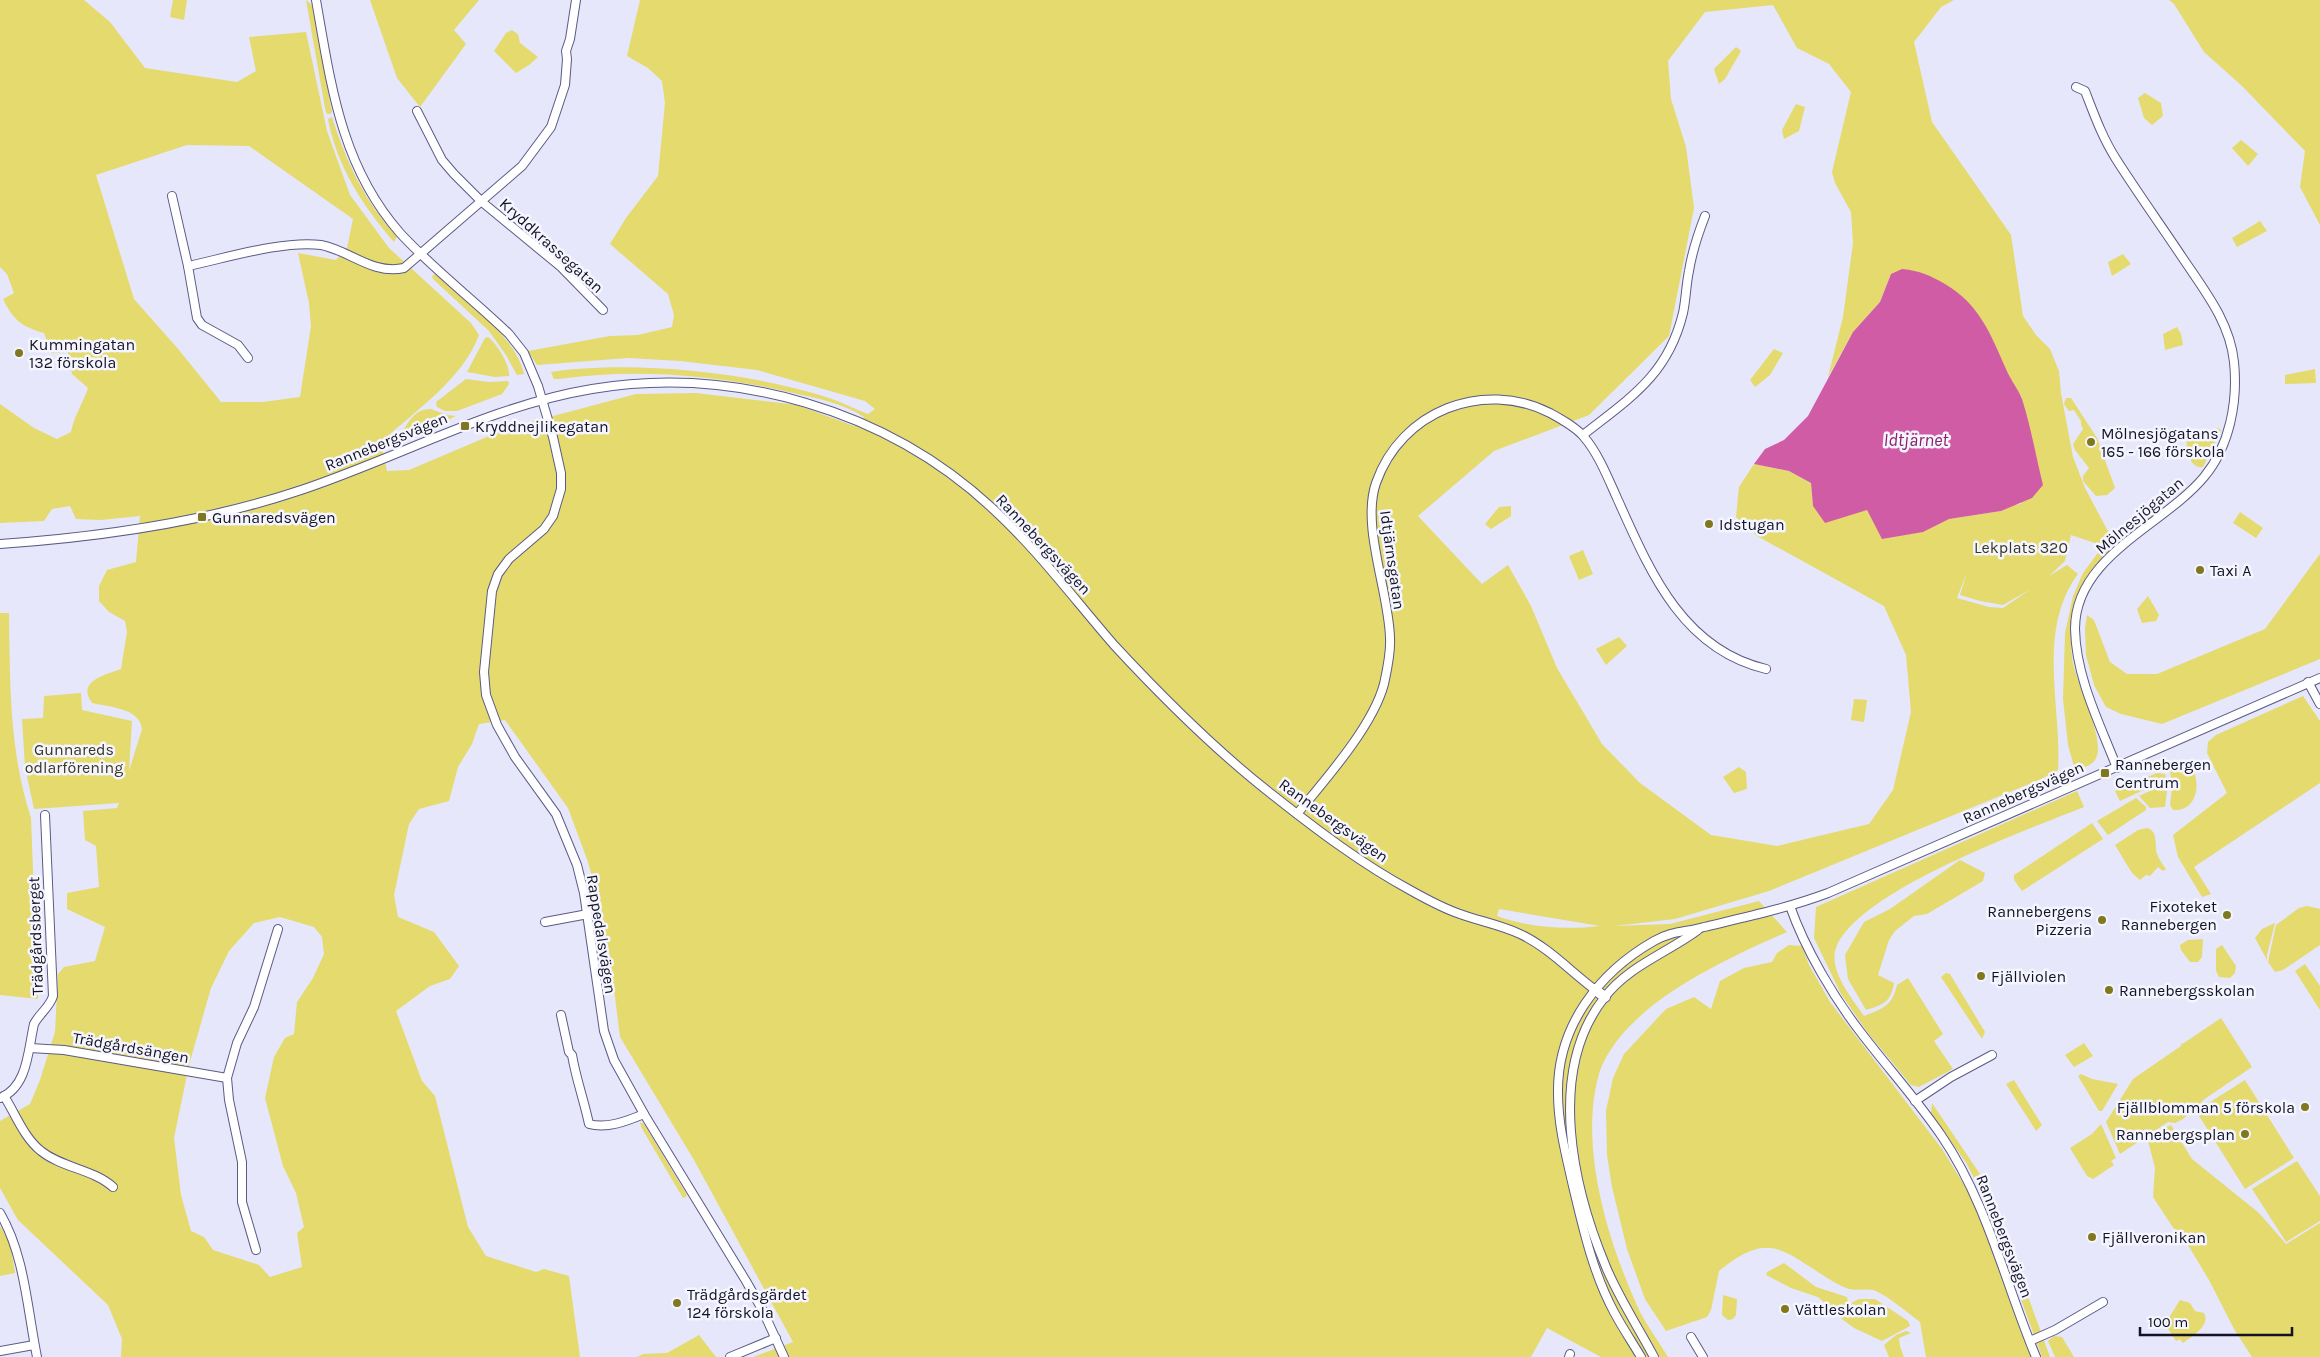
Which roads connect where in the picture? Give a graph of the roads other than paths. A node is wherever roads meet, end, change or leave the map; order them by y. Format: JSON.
{"nodes":[{"id":1,"x":316,"y":0,"type":"edge"},
{"id":2,"x":576,"y":0,"type":"edge"},
{"id":3,"x":2076,"y":87,"type":"dead end"},
{"id":4,"x":417,"y":112,"type":"dead end"},
{"id":5,"x":172,"y":196,"type":"dead end"},
{"id":6,"x":482,"y":202,"type":"junction"},
{"id":7,"x":1706,"y":216,"type":"dead end"},
{"id":8,"x":422,"y":253,"type":"junction"},
{"id":9,"x":188,"y":266,"type":"junction"},
{"id":10,"x":603,"y":310,"type":"dead end"},
{"id":11,"x":248,"y":358,"type":"dead end"},
{"id":12,"x":542,"y":400,"type":"junction"},
{"id":13,"x":1583,"y":435,"type":"junction"},
{"id":14,"x":0,"y":544,"type":"edge"},
{"id":15,"x":1766,"y":669,"type":"dead end"},
{"id":16,"x":2320,"y":678,"type":"edge"},
{"id":17,"x":2308,"y":682,"type":"junction"},
{"id":18,"x":2320,"y":704,"type":"edge"},
{"id":19,"x":2117,"y":768,"type":"junction"},
{"id":20,"x":1297,"y":814,"type":"junction"},
{"id":21,"x":44,"y":815,"type":"dead end"},
{"id":22,"x":1790,"y":906,"type":"junction"},
{"id":23,"x":588,"y":914,"type":"junction"},
{"id":24,"x":545,"y":922,"type":"dead end"},
{"id":25,"x":1700,"y":928,"type":"junction"},
{"id":26,"x":278,"y":929,"type":"dead end"},
{"id":27,"x":1594,"y":989,"type":"junction"},
{"id":28,"x":1605,"y":996,"type":"junction"},
{"id":29,"x":562,"y":1015,"type":"dead end"},
{"id":30,"x":30,"y":1048,"type":"junction"},
{"id":31,"x":1992,"y":1055,"type":"dead end"},
{"id":32,"x":226,"y":1078,"type":"junction"},
{"id":33,"x":2,"y":1097,"type":"edge"},
{"id":34,"x":1915,"y":1101,"type":"junction"},
{"id":35,"x":644,"y":1114,"type":"junction"},
{"id":36,"x":113,"y":1187,"type":"dead end"},
{"id":37,"x":0,"y":1213,"type":"edge"},
{"id":38,"x":256,"y":1250,"type":"dead end"},
{"id":39,"x":2103,"y":1302,"type":"dead end"},
{"id":40,"x":1691,"y":1337,"type":"dead end"},
{"id":41,"x":776,"y":1338,"type":"junction"},
{"id":42,"x":2030,"y":1341,"type":"junction"},
{"id":43,"x":34,"y":1345,"type":"junction"},
{"id":44,"x":0,"y":1351,"type":"edge"},
{"id":45,"x":37,"y":1357,"type":"edge"},
{"id":46,"x":730,"y":1357,"type":"edge"},
{"id":47,"x":784,"y":1357,"type":"edge"},
{"id":48,"x":1641,"y":1357,"type":"edge"},
{"id":49,"x":1654,"y":1357,"type":"edge"},
{"id":50,"x":1702,"y":1357,"type":"edge"},
{"id":51,"x":2036,"y":1357,"type":"edge"}],
"edges":[{"from":1,"to":8,"type":"street"},
{"from":2,"to":6,"type":"street","name":"Kryddkrassegatan"},
{"from":3,"to":19,"type":"street","name":"Mölnesjögatan"},
{"from":4,"to":6,"type":"street","name":"Kryddkrassegatan"},
{"from":5,"to":9,"type":"street"},
{"from":6,"to":8,"type":"street","name":"Kryddkrassegatan"},
{"from":6,"to":10,"type":"street","name":"Kryddkrassegatan"},
{"from":7,"to":13,"type":"street"},
{"from":8,"to":9,"type":"street","name":"Kryddkrassegatan"},
{"from":8,"to":12,"type":"street"},
{"from":9,"to":11,"type":"street"},
{"from":12,"to":14,"type":"street","name":"Rannebergsvägen"},
{"from":12,"to":20,"type":"street","name":"Rannebergsvägen"},
{"from":12,"to":23,"type":"street","name":"Rappedalsvägen"},
{"from":13,"to":15,"type":"street","name":"Idtjärnsgatan"},
{"from":13,"to":20,"type":"street","name":"Idtjärnsgatan"},
{"from":16,"to":17,"type":"street","name":"Rannebergsvägen"},
{"from":17,"to":18,"type":"street"},
{"from":17,"to":19,"type":"street","name":"Rannebergsvägen"},
{"from":19,"to":22,"type":"street","name":"Rannebergsvägen"},
{"from":20,"to":27,"type":"street","name":"Rannebergsvägen"},
{"from":21,"to":30,"type":"street","name":"Trädgårdsberget"},
{"from":22,"to":25,"type":"street","name":"Rannebergsvägen"},
{"from":22,"to":34,"type":"street","name":"Rannebergsvägen"},
{"from":23,"to":24,"type":"street"},
{"from":23,"to":35,"type":"street","name":"Rappedalsvägen"},
{"from":25,"to":27,"type":"street","name":"Rannebergsvägen"},
{"from":25,"to":28,"type":"street","name":"Rannebergsvägen"},
{"from":26,"to":32,"type":"street"},
{"from":27,"to":28,"type":"street","name":"Rannebergsvägen"},
{"from":27,"to":48,"type":"street"},
{"from":28,"to":49,"type":"street"},
{"from":29,"to":35,"type":"street"},
{"from":30,"to":32,"type":"street","name":"Trädgårdsängen"},
{"from":30,"to":33,"type":"street","name":"Trädgårdsberget"},
{"from":31,"to":34,"type":"street"},
{"from":32,"to":38,"type":"street"},
{"from":33,"to":36,"type":"street"},
{"from":34,"to":42,"type":"street","name":"Rannebergsvägen"},
{"from":35,"to":41,"type":"street","name":"Rappedalsvägen"},
{"from":37,"to":43,"type":"street"},
{"from":39,"to":42,"type":"street"},
{"from":40,"to":50,"type":"street"},
{"from":41,"to":46,"type":"street"},
{"from":41,"to":47,"type":"street","name":"Rappedalsvägen"},
{"from":42,"to":51,"type":"street","name":"Rannebergsvägen"},
{"from":43,"to":44,"type":"street"},
{"from":43,"to":45,"type":"street"}]}
